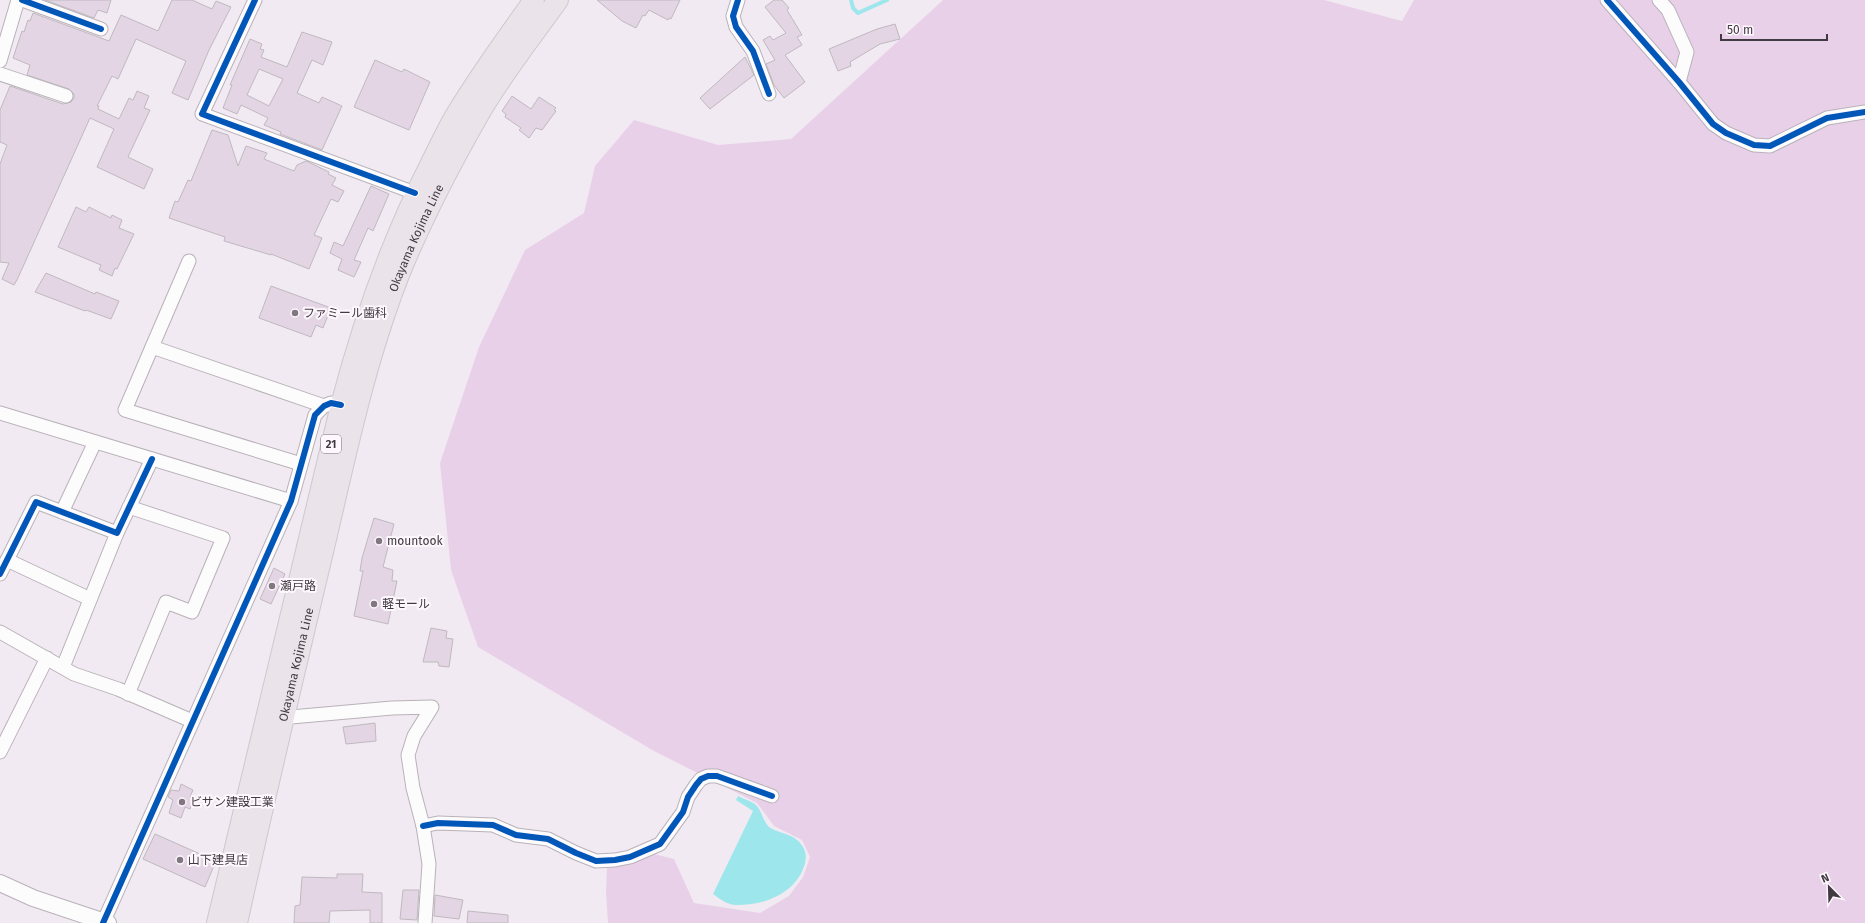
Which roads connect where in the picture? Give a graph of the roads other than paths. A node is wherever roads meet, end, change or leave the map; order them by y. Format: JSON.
{"nodes":[{"id":1,"x":18,"y":0,"type":"edge"},
{"id":2,"x":22,"y":0,"type":"edge"},
{"id":3,"x":255,"y":0,"type":"edge"},
{"id":4,"x":534,"y":0,"type":"edge"},
{"id":5,"x":558,"y":0,"type":"edge"},
{"id":6,"x":738,"y":0,"type":"edge"},
{"id":7,"x":1607,"y":0,"type":"edge"},
{"id":8,"x":1659,"y":0,"type":"edge"},
{"id":9,"x":101,"y":29,"type":"dead end"},
{"id":10,"x":0,"y":60,"type":"edge"},
{"id":11,"x":0,"y":74,"type":"edge"},
{"id":12,"x":1679,"y":82,"type":"junction"},
{"id":13,"x":769,"y":94,"type":"dead end"},
{"id":14,"x":66,"y":96,"type":"dead end"},
{"id":15,"x":1865,"y":112,"type":"edge"},
{"id":16,"x":415,"y":193,"type":"junction"},
{"id":17,"x":189,"y":261,"type":"dead end"},
{"id":18,"x":152,"y":348,"type":"junction"},
{"id":19,"x":343,"y":398,"type":"junction"},
{"id":20,"x":0,"y":413,"type":"edge"},
{"id":21,"x":95,"y":442,"type":"junction"},
{"id":22,"x":152,"y":459,"type":"junction"},
{"id":23,"x":301,"y":464,"type":"junction"},
{"id":24,"x":291,"y":501,"type":"junction"},
{"id":25,"x":129,"y":507,"type":"junction"},
{"id":26,"x":62,"y":512,"type":"junction"},
{"id":27,"x":117,"y":532,"type":"junction"},
{"id":28,"x":7,"y":560,"type":"junction"},
{"id":29,"x":0,"y":574,"type":"edge"},
{"id":30,"x":90,"y":599,"type":"junction"},
{"id":31,"x":0,"y":632,"type":"edge"},
{"id":32,"x":47,"y":658,"type":"junction"},
{"id":33,"x":63,"y":667,"type":"junction"},
{"id":34,"x":282,"y":688,"type":"junction"},
{"id":35,"x":128,"y":694,"type":"junction"},
{"id":36,"x":285,"y":716,"type":"junction"},
{"id":37,"x":192,"y":721,"type":"junction"},
{"id":38,"x":0,"y":752,"type":"edge"},
{"id":39,"x":772,"y":796,"type":"dead end"},
{"id":40,"x":423,"y":826,"type":"junction"},
{"id":41,"x":0,"y":883,"type":"edge"},
{"id":42,"x":105,"y":922,"type":"edge"},
{"id":43,"x":217,"y":923,"type":"edge"},
{"id":44,"x":237,"y":923,"type":"edge"},
{"id":45,"x":425,"y":923,"type":"edge"}],
"edges":[{"from":1,"to":10,"type":"street"},
{"from":2,"to":9,"type":"street"},
{"from":3,"to":16,"type":"street"},
{"from":4,"to":16,"type":"main road","name":"Okayama Kojima Line","number":"21"},
{"from":5,"to":19,"type":"main road","name":"Okayama Kojima Line","number":"21"},
{"from":6,"to":13,"type":"street"},
{"from":7,"to":12,"type":"street"},
{"from":8,"to":12,"type":"street"},
{"from":11,"to":14,"type":"street"},
{"from":12,"to":15,"type":"street"},
{"from":16,"to":19,"type":"main road","name":"Okayama Kojima Line","number":"21"},
{"from":17,"to":18,"type":"street"},
{"from":18,"to":19,"type":"street"},
{"from":18,"to":23,"type":"street"},
{"from":19,"to":23,"type":"street"},
{"from":19,"to":34,"type":"main road","name":"Okayama Kojima Line","number":"21"},
{"from":20,"to":21,"type":"street"},
{"from":21,"to":22,"type":"street"},
{"from":21,"to":26,"type":"street"},
{"from":22,"to":24,"type":"street"},
{"from":22,"to":25,"type":"street"},
{"from":23,"to":24,"type":"street"},
{"from":24,"to":37,"type":"street"},
{"from":25,"to":27,"type":"street"},
{"from":25,"to":35,"type":"street"},
{"from":26,"to":27,"type":"street"},
{"from":26,"to":28,"type":"street"},
{"from":27,"to":30,"type":"street"},
{"from":28,"to":29,"type":"street"},
{"from":28,"to":30,"type":"street"},
{"from":30,"to":33,"type":"street"},
{"from":31,"to":32,"type":"street"},
{"from":32,"to":33,"type":"street"},
{"from":32,"to":38,"type":"street"},
{"from":33,"to":35,"type":"street"},
{"from":34,"to":36,"type":"main road","name":"Okayama Kojima Line","number":"21"},
{"from":34,"to":43,"type":"main road","name":"Okayama Kojima Line","number":"21"},
{"from":35,"to":37,"type":"street"},
{"from":36,"to":40,"type":"street"},
{"from":36,"to":44,"type":"main road","name":"Okayama Kojima Line","number":"21"},
{"from":37,"to":42,"type":"street"},
{"from":39,"to":40,"type":"street"},
{"from":40,"to":45,"type":"street"},
{"from":41,"to":42,"type":"street"}]}
